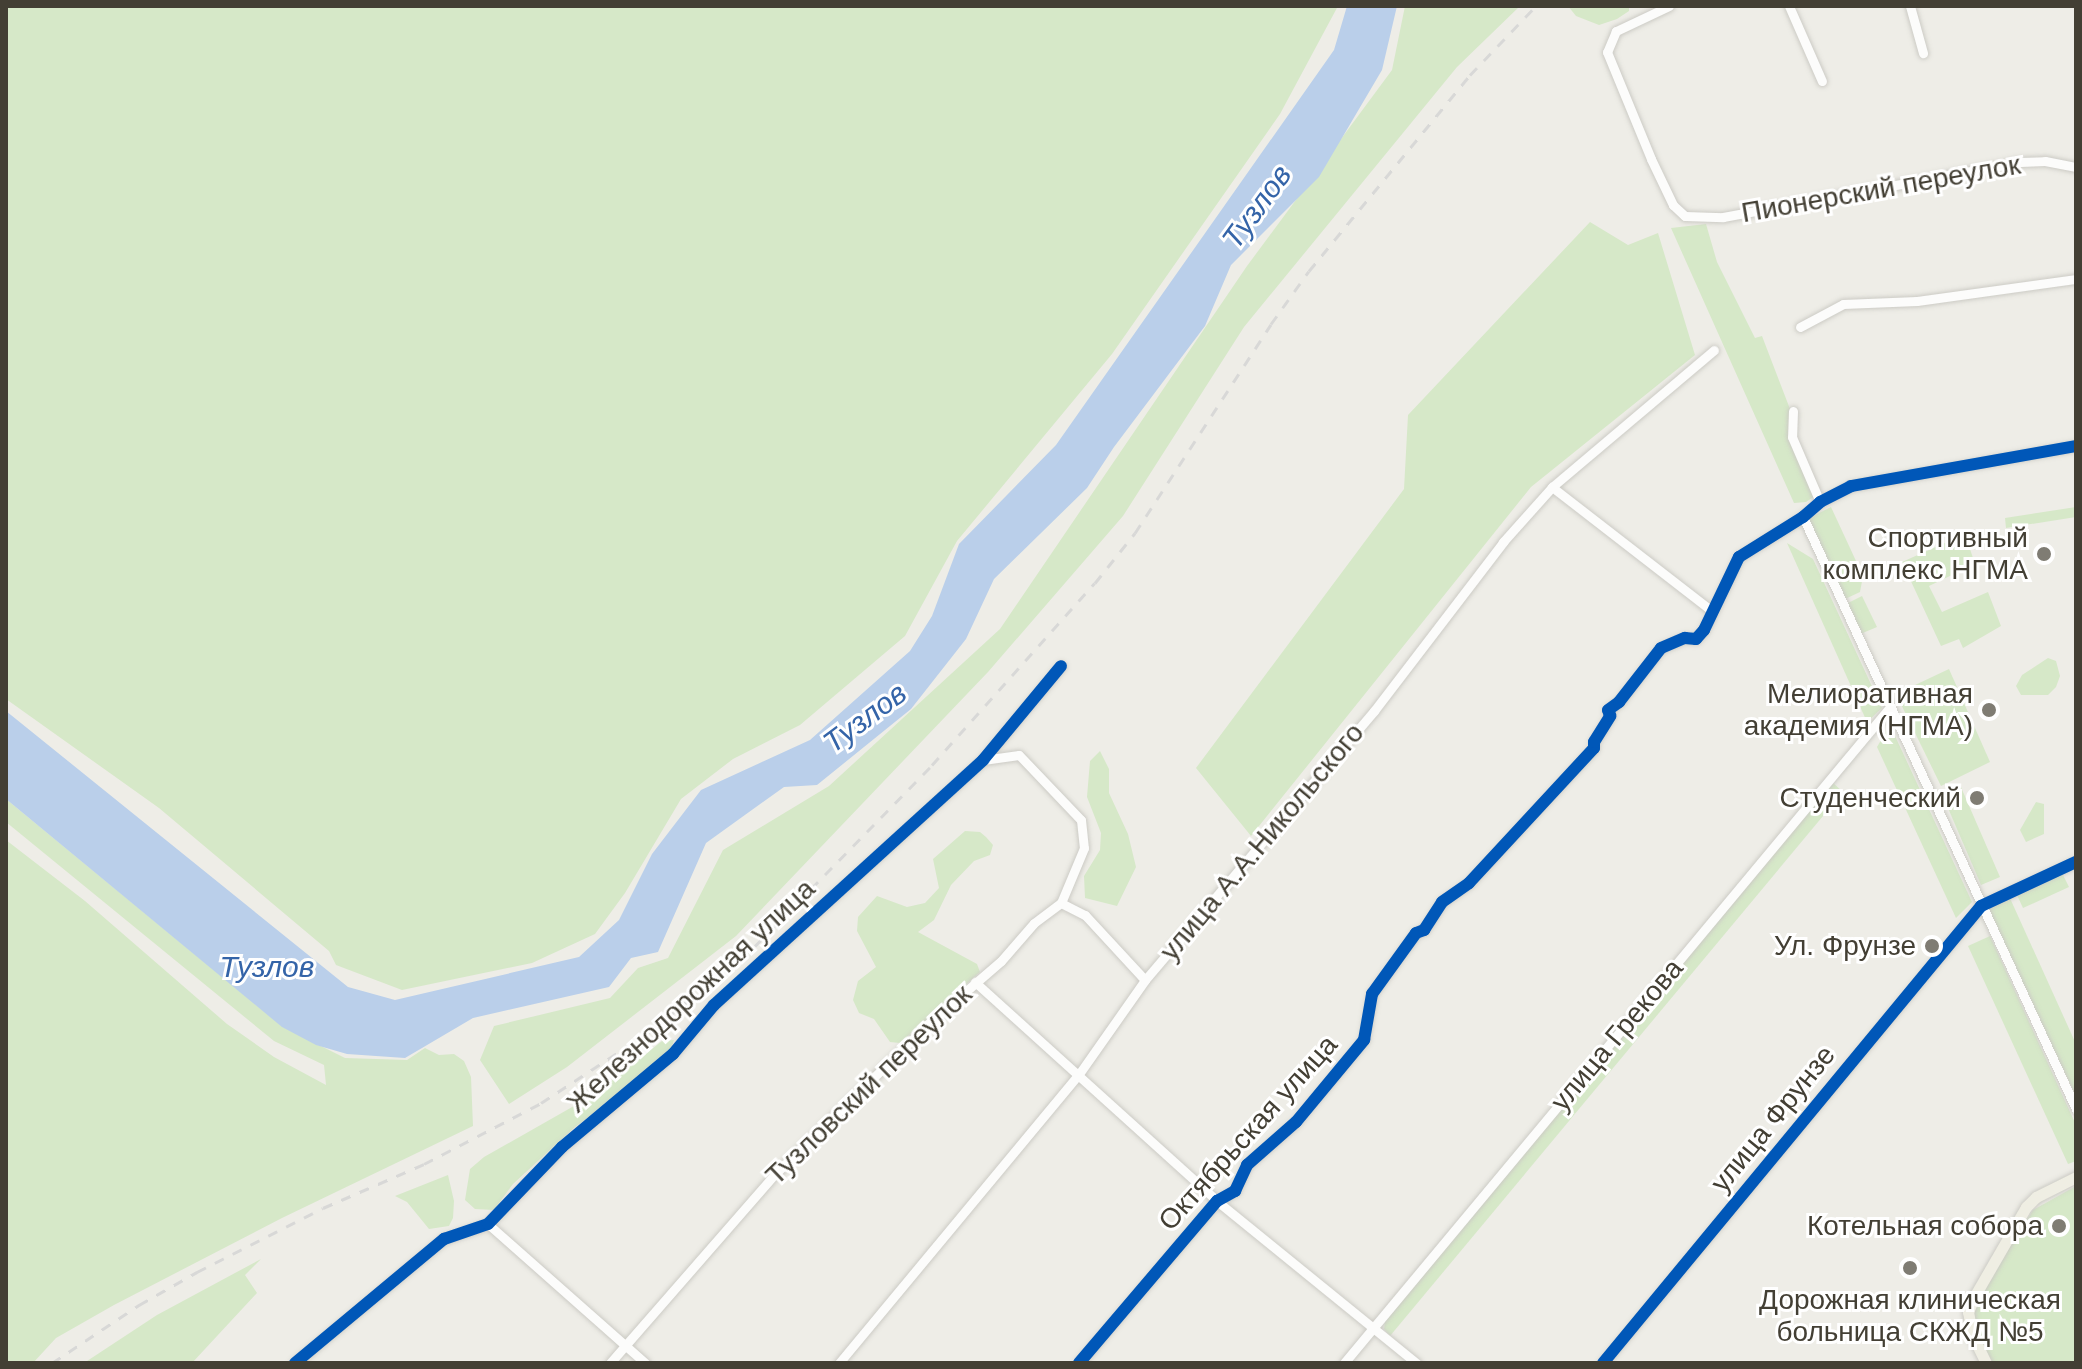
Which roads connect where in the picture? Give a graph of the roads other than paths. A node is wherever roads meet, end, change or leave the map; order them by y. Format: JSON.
{"nodes":[{"id":1,"x":1669,"y":6,"type":"edge"},
{"id":2,"x":1789,"y":6,"type":"edge"},
{"id":3,"x":1910,"y":6,"type":"edge"},
{"id":4,"x":1923,"y":53,"type":"dead end"},
{"id":5,"x":1822,"y":81,"type":"dead end"},
{"id":6,"x":2076,"y":167,"type":"edge"},
{"id":7,"x":2076,"y":279,"type":"edge"},
{"id":8,"x":1800,"y":327,"type":"dead end"},
{"id":9,"x":1714,"y":350,"type":"dead end"},
{"id":10,"x":1793,"y":411,"type":"dead end"},
{"id":11,"x":2076,"y":446,"type":"edge"},
{"id":12,"x":1552,"y":487,"type":"junction"},
{"id":13,"x":1820,"y":502,"type":"junction"},
{"id":14,"x":1803,"y":517,"type":"junction"},
{"id":15,"x":1712,"y":611,"type":"junction"},
{"id":16,"x":1061,"y":666,"type":"dead end"},
{"id":17,"x":1890,"y":707,"type":"junction"},
{"id":18,"x":983,"y":760,"type":"junction"},
{"id":19,"x":2076,"y":862,"type":"edge"},
{"id":20,"x":1061,"y":903,"type":"junction"},
{"id":21,"x":1981,"y":906,"type":"junction"},
{"id":22,"x":1145,"y":980,"type":"junction"},
{"id":23,"x":975,"y":982,"type":"junction"},
{"id":24,"x":1079,"y":1074,"type":"junction"},
{"id":25,"x":2076,"y":1109,"type":"edge"},
{"id":26,"x":2076,"y":1177,"type":"edge"},
{"id":27,"x":1217,"y":1201,"type":"junction"},
{"id":28,"x":488,"y":1224,"type":"junction"},
{"id":29,"x":1372,"y":1329,"type":"junction"},
{"id":30,"x":624,"y":1346,"type":"junction"},
{"id":31,"x":295,"y":1363,"type":"edge"},
{"id":32,"x":610,"y":1363,"type":"edge"},
{"id":33,"x":645,"y":1363,"type":"edge"},
{"id":34,"x":839,"y":1363,"type":"edge"},
{"id":35,"x":1079,"y":1363,"type":"edge"},
{"id":36,"x":1344,"y":1363,"type":"edge"},
{"id":37,"x":1416,"y":1363,"type":"edge"},
{"id":38,"x":1603,"y":1363,"type":"edge"},
{"id":39,"x":1986,"y":1363,"type":"edge"}],
"edges":[{"from":1,"to":6,"type":"street","name":"Пионерский переулок"},
{"from":2,"to":5,"type":"street"},
{"from":3,"to":4,"type":"street"},
{"from":7,"to":8,"type":"street"},
{"from":9,"to":12,"type":"street","name":"улица А.А.Никольского"},
{"from":10,"to":13,"type":"street"},
{"from":11,"to":13,"type":"street","name":"Октябрьская улица"},
{"from":12,"to":15,"type":"street"},
{"from":12,"to":22,"type":"street","name":"улица А.А.Никольского"},
{"from":13,"to":14,"type":"street","name":"Октябрьская улица"},
{"from":14,"to":15,"type":"street","name":"Октябрьская улица"},
{"from":14,"to":17,"type":"street"},
{"from":15,"to":27,"type":"street","name":"Октябрьская улица"},
{"from":16,"to":18,"type":"street","name":"Железнодорожная улица"},
{"from":17,"to":21,"type":"street"},
{"from":17,"to":29,"type":"street","name":"улица Грекова"},
{"from":18,"to":20,"type":"street"},
{"from":18,"to":28,"type":"street","name":"Железнодорожная улица"},
{"from":19,"to":21,"type":"street"},
{"from":20,"to":22,"type":"street"},
{"from":20,"to":23,"type":"street","name":"Тузловский переулок"},
{"from":21,"to":25,"type":"street"},
{"from":21,"to":38,"type":"street","name":"улица Фрунзе"},
{"from":22,"to":24,"type":"street","name":"улица А.А.Никольского"},
{"from":23,"to":24,"type":"street"},
{"from":23,"to":30,"type":"street","name":"Тузловский переулок"},
{"from":24,"to":27,"type":"street"},
{"from":24,"to":34,"type":"street","name":"улица А.А.Никольского"},
{"from":26,"to":39,"type":"main road"},
{"from":27,"to":29,"type":"street"},
{"from":27,"to":35,"type":"street","name":"Октябрьская улица"},
{"from":28,"to":30,"type":"street"},
{"from":28,"to":31,"type":"street","name":"Железнодорожная улица"},
{"from":29,"to":36,"type":"street","name":"улица Грекова"},
{"from":29,"to":37,"type":"street"},
{"from":30,"to":32,"type":"street","name":"Тузловский переулок"},
{"from":30,"to":33,"type":"street"}]}
